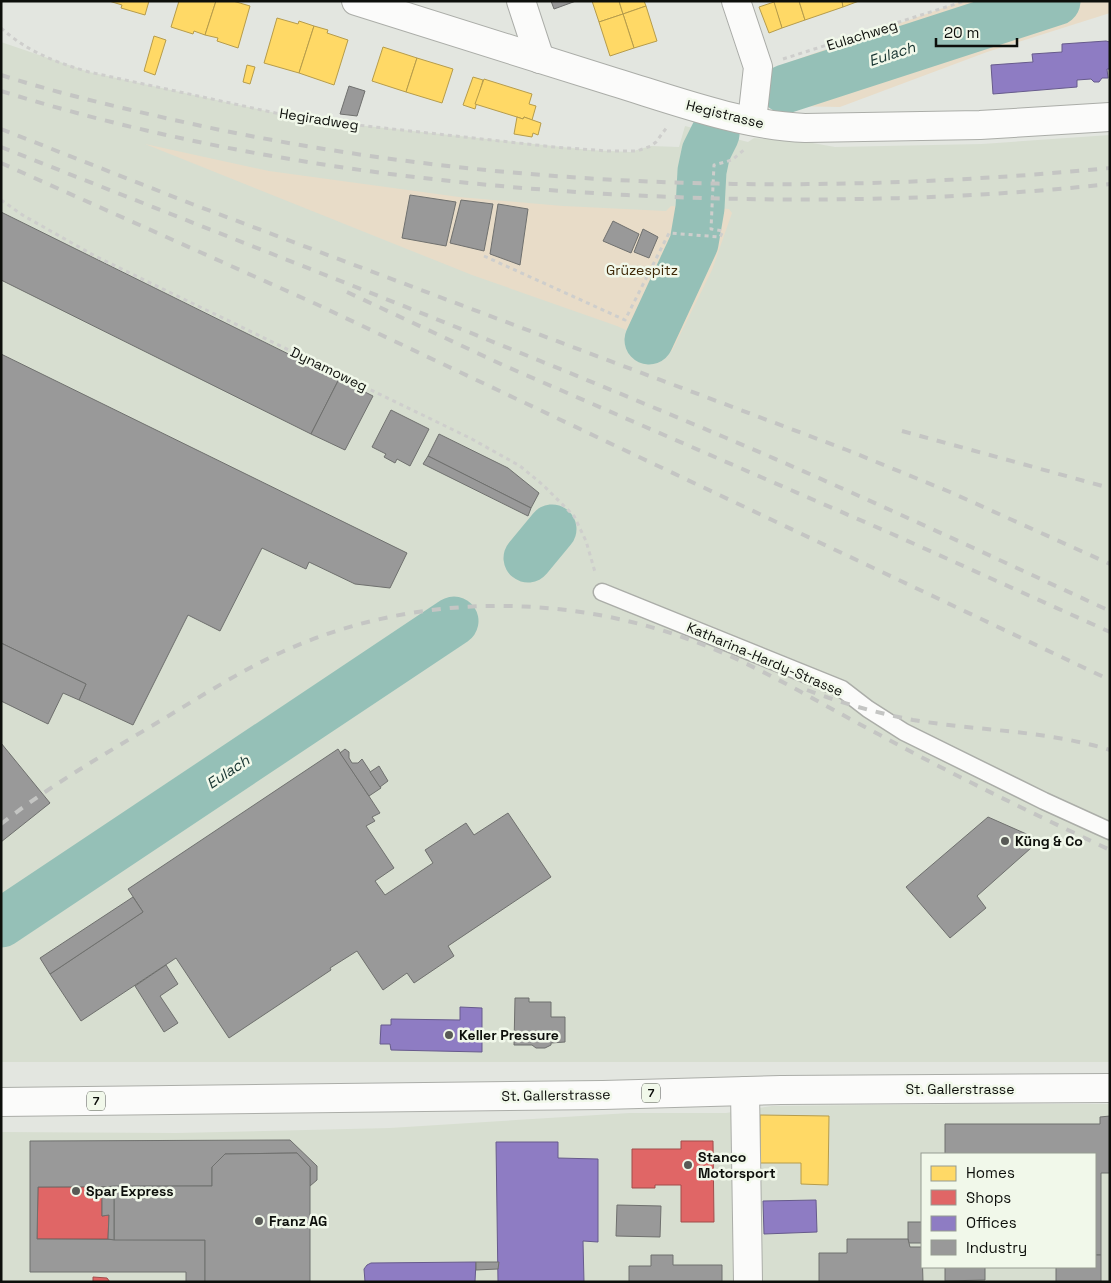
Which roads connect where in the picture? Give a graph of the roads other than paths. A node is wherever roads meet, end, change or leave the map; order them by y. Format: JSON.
{"nodes":[{"id":1,"x":356,"y":1,"type":"edge"},
{"id":2,"x":521,"y":1,"type":"edge"},
{"id":3,"x":736,"y":1,"type":"edge"},
{"id":4,"x":419,"y":12,"type":"edge"},
{"id":5,"x":540,"y":59,"type":"junction"},
{"id":6,"x":1110,"y":117,"type":"edge"},
{"id":7,"x":752,"y":121,"type":"junction"},
{"id":8,"x":602,"y":592,"type":"road end"},
{"id":9,"x":1110,"y":831,"type":"edge"},
{"id":10,"x":1110,"y":1088,"type":"edge"},
{"id":11,"x":745,"y":1091,"type":"junction"},
{"id":12,"x":1,"y":1102,"type":"edge"},
{"id":13,"x":748,"y":1282,"type":"edge"}],
"edges":[{"from":1,"to":4,"type":"street","name":"Hegistrasse"},
{"from":2,"to":5,"type":"street"},
{"from":3,"to":7,"type":"street"},
{"from":4,"to":5,"type":"street","name":"Hegistrasse"},
{"from":5,"to":7,"type":"street","name":"Hegistrasse"},
{"from":6,"to":7,"type":"street","name":"Hegistrasse"},
{"from":8,"to":9,"type":"lane","name":"Katharina-Hardy-Strasse"},
{"from":10,"to":11,"type":"street","name":"St. Gallerstrasse","number":"7"},
{"from":11,"to":12,"type":"street","name":"St. Gallerstrasse","number":"7"},
{"from":11,"to":13,"type":"street"}]}
